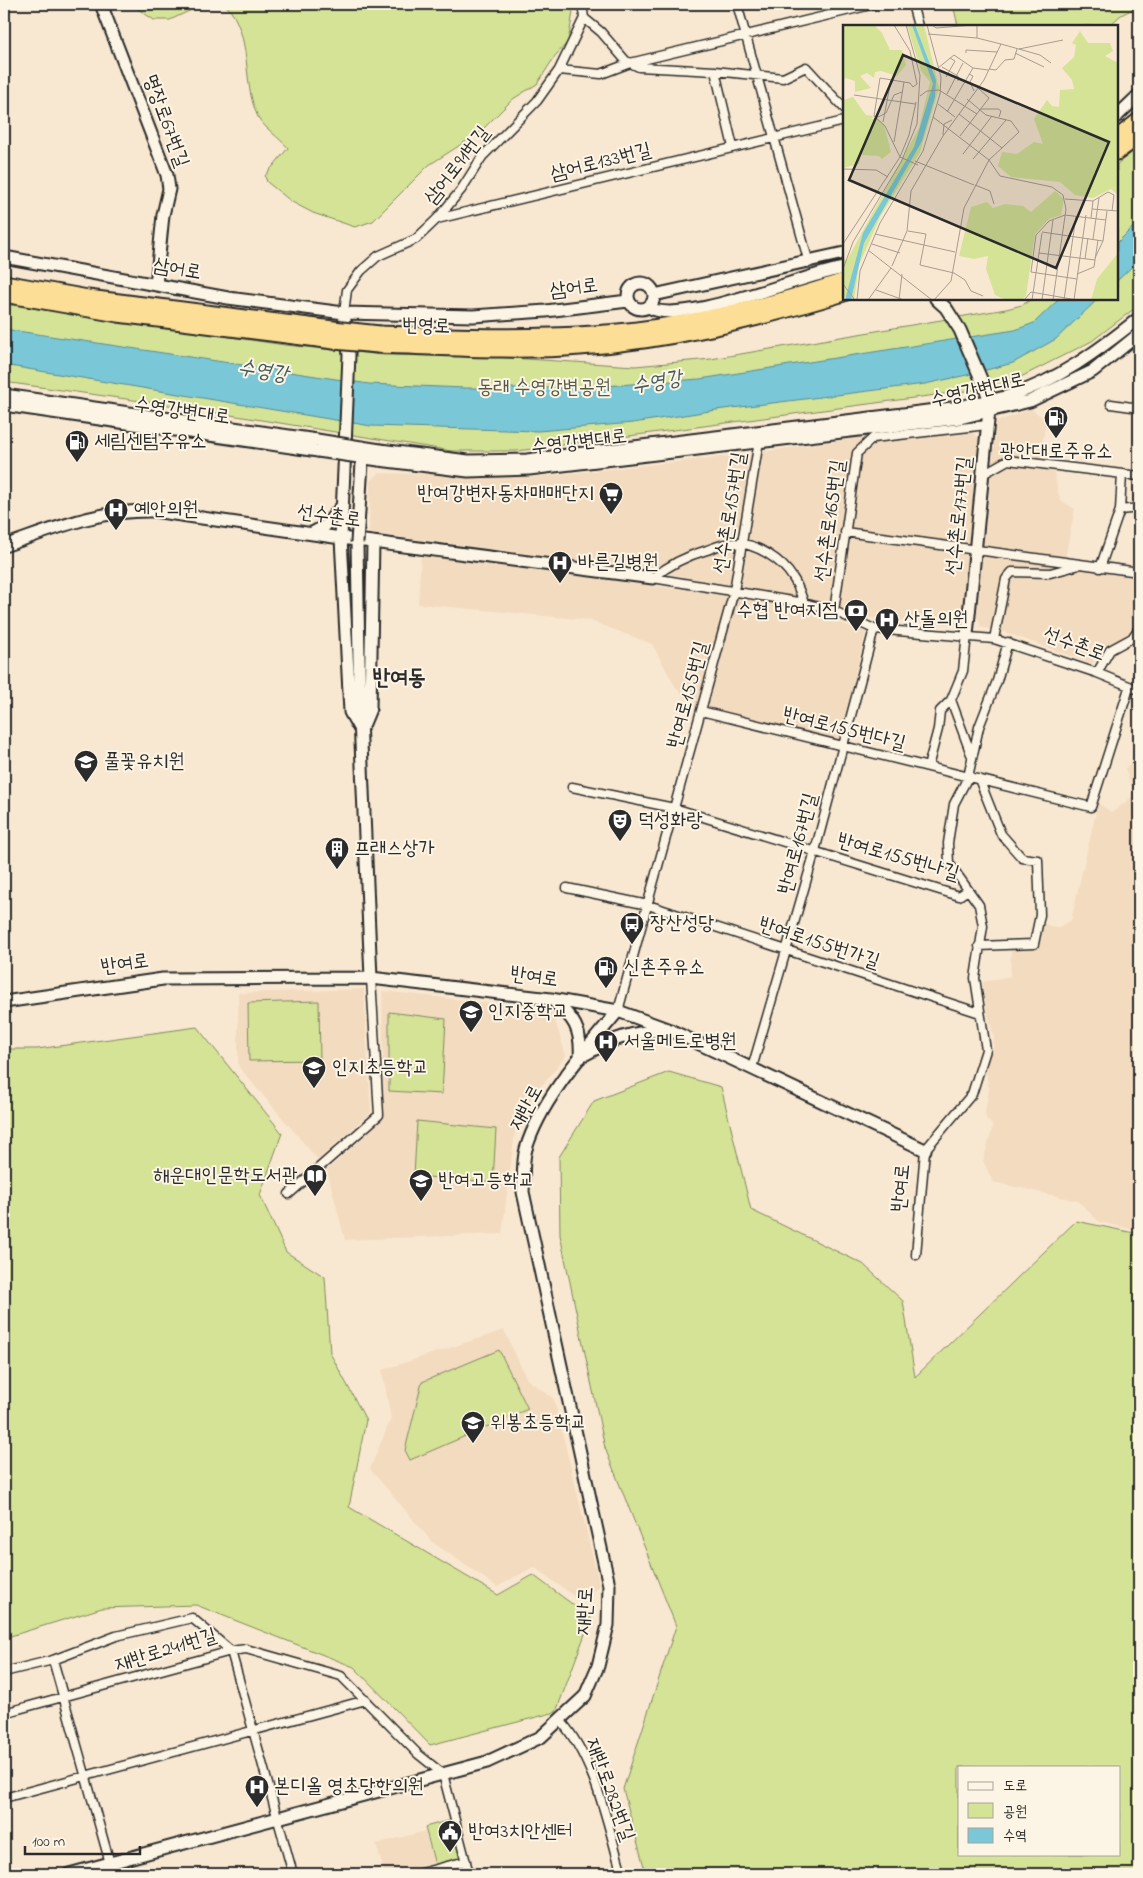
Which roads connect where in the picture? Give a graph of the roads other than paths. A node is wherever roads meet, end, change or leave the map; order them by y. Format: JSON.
{"nodes":[{"id":1,"x":101,"y":4,"type":"edge"},
{"id":2,"x":582,"y":4,"type":"edge"},
{"id":3,"x":737,"y":4,"type":"edge"},
{"id":4,"x":874,"y":4,"type":"edge"},
{"id":5,"x":912,"y":4,"type":"edge"},
{"id":6,"x":584,"y":18,"type":"junction"},
{"id":7,"x":918,"y":25,"type":"edge"},
{"id":8,"x":746,"y":35,"type":"junction"},
{"id":9,"x":630,"y":63,"type":"junction"},
{"id":10,"x":559,"y":70,"type":"junction"},
{"id":11,"x":715,"y":71,"type":"junction"},
{"id":12,"x":756,"y":75,"type":"junction"},
{"id":13,"x":1139,"y":95,"type":"edge"},
{"id":14,"x":843,"y":107,"type":"edge"},
{"id":15,"x":1118,"y":115,"type":"edge"},
{"id":16,"x":1139,"y":121,"type":"edge"},
{"id":17,"x":843,"y":122,"type":"edge"},
{"id":18,"x":1139,"y":136,"type":"edge"},
{"id":19,"x":1118,"y":137,"type":"edge"},
{"id":20,"x":773,"y":138,"type":"junction"},
{"id":21,"x":733,"y":147,"type":"junction"},
{"id":22,"x":1118,"y":151,"type":"edge"},
{"id":23,"x":437,"y":220,"type":"junction"},
{"id":24,"x":843,"y":254,"type":"edge"},
{"id":25,"x":4,"y":257,"type":"edge"},
{"id":26,"x":809,"y":263,"type":"junction"},
{"id":27,"x":843,"y":268,"type":"edge"},
{"id":28,"x":843,"y":281,"type":"edge"},
{"id":29,"x":4,"y":283,"type":"edge"},
{"id":30,"x":156,"y":285,"type":"junction"},
{"id":31,"x":843,"y":292,"type":"edge"},
{"id":32,"x":4,"y":294,"type":"edge"},
{"id":33,"x":654,"y":296,"type":"junction"},
{"id":34,"x":937,"y":300,"type":"edge"},
{"id":35,"x":628,"y":301,"type":"junction"},
{"id":36,"x":649,"y":306,"type":"junction"},
{"id":37,"x":344,"y":313,"type":"junction"},
{"id":38,"x":1139,"y":318,"type":"edge"},
{"id":39,"x":1139,"y":334,"type":"edge"},
{"id":40,"x":334,"y":335,"type":"junction"},
{"id":41,"x":380,"y":340,"type":"junction"},
{"id":42,"x":4,"y":395,"type":"edge"},
{"id":43,"x":990,"y":400,"type":"junction"},
{"id":44,"x":1111,"y":404,"type":"dead end"},
{"id":45,"x":4,"y":405,"type":"edge"},
{"id":46,"x":1139,"y":408,"type":"edge"},
{"id":47,"x":989,"y":412,"type":"junction"},
{"id":48,"x":988,"y":425,"type":"junction"},
{"id":49,"x":759,"y":441,"type":"junction"},
{"id":50,"x":318,"y":446,"type":"junction"},
{"id":51,"x":363,"y":453,"type":"junction"},
{"id":52,"x":379,"y":455,"type":"junction"},
{"id":53,"x":983,"y":474,"type":"junction"},
{"id":54,"x":1122,"y":474,"type":"junction"},
{"id":55,"x":1139,"y":476,"type":"edge"},
{"id":56,"x":342,"y":506,"type":"junction"},
{"id":57,"x":1139,"y":508,"type":"edge"},
{"id":58,"x":1120,"y":510,"type":"junction"},
{"id":59,"x":845,"y":532,"type":"junction"},
{"id":60,"x":312,"y":533,"type":"junction"},
{"id":61,"x":341,"y":538,"type":"junction"},
{"id":62,"x":373,"y":542,"type":"junction"},
{"id":63,"x":743,"y":543,"type":"junction"},
{"id":64,"x":4,"y":546,"type":"edge"},
{"id":65,"x":975,"y":550,"type":"junction"},
{"id":66,"x":1078,"y":565,"type":"junction"},
{"id":67,"x":1100,"y":568,"type":"junction"},
{"id":68,"x":1139,"y":572,"type":"edge"},
{"id":69,"x":653,"y":578,"type":"junction"},
{"id":70,"x":734,"y":591,"type":"junction"},
{"id":71,"x":804,"y":602,"type":"junction"},
{"id":72,"x":834,"y":611,"type":"junction"},
{"id":73,"x":874,"y":628,"type":"junction"},
{"id":74,"x":1139,"y":628,"type":"edge"},
{"id":75,"x":967,"y":635,"type":"junction"},
{"id":76,"x":994,"y":639,"type":"junction"},
{"id":77,"x":1008,"y":642,"type":"junction"},
{"id":78,"x":1097,"y":673,"type":"junction"},
{"id":79,"x":1129,"y":688,"type":"junction"},
{"id":80,"x":1139,"y":690,"type":"edge"},
{"id":81,"x":951,"y":700,"type":"junction"},
{"id":82,"x":701,"y":712,"type":"junction"},
{"id":83,"x":360,"y":725,"type":"junction"},
{"id":84,"x":842,"y":746,"type":"junction"},
{"id":85,"x":971,"y":754,"type":"junction"},
{"id":86,"x":928,"y":767,"type":"junction"},
{"id":87,"x":968,"y":777,"type":"junction"},
{"id":88,"x":979,"y":780,"type":"junction"},
{"id":89,"x":572,"y":787,"type":"dead end"},
{"id":90,"x":674,"y":808,"type":"junction"},
{"id":91,"x":815,"y":851,"type":"junction"},
{"id":92,"x":567,"y":888,"type":"dead end"},
{"id":93,"x":968,"y":890,"type":"junction"},
{"id":94,"x":648,"y":905,"type":"junction"},
{"id":95,"x":979,"y":946,"type":"junction"},
{"id":96,"x":786,"y":951,"type":"junction"},
{"id":97,"x":371,"y":978,"type":"junction"},
{"id":98,"x":551,"y":999,"type":"junction"},
{"id":99,"x":4,"y":1002,"type":"edge"},
{"id":100,"x":618,"y":1011,"type":"junction"},
{"id":101,"x":980,"y":1013,"type":"junction"},
{"id":102,"x":670,"y":1030,"type":"junction"},
{"id":103,"x":580,"y":1058,"type":"junction"},
{"id":104,"x":752,"y":1068,"type":"junction"},
{"id":105,"x":925,"y":1150,"type":"junction"},
{"id":106,"x":289,"y":1194,"type":"dead end"},
{"id":107,"x":916,"y":1255,"type":"dead end"},
{"id":108,"x":231,"y":1651,"type":"junction"},
{"id":109,"x":53,"y":1660,"type":"junction"},
{"id":110,"x":4,"y":1672,"type":"edge"},
{"id":111,"x":64,"y":1698,"type":"junction"},
{"id":112,"x":366,"y":1700,"type":"junction"},
{"id":113,"x":4,"y":1713,"type":"edge"},
{"id":114,"x":560,"y":1720,"type":"junction"},
{"id":115,"x":254,"y":1732,"type":"junction"},
{"id":116,"x":442,"y":1774,"type":"junction"},
{"id":117,"x":86,"y":1776,"type":"junction"},
{"id":118,"x":4,"y":1798,"type":"edge"},
{"id":119,"x":278,"y":1818,"type":"junction"},
{"id":120,"x":466,"y":1861,"type":"junction"},
{"id":121,"x":111,"y":1869,"type":"edge"},
{"id":122,"x":69,"y":1874,"type":"edge"},
{"id":123,"x":292,"y":1874,"type":"edge"},
{"id":124,"x":417,"y":1874,"type":"edge"},
{"id":125,"x":469,"y":1874,"type":"edge"},
{"id":126,"x":622,"y":1874,"type":"edge"}],
"edges":[{"from":1,"to":30,"type":"main road","name":"명장로67번길"},
{"from":2,"to":6,"type":"street"},
{"from":3,"to":8,"type":"street"},
{"from":4,"to":8,"type":"street"},
{"from":5,"to":7,"type":"street"},
{"from":6,"to":9,"type":"street"},
{"from":6,"to":10,"type":"street","name":"삼어로91번길"},
{"from":8,"to":9,"type":"street"},
{"from":8,"to":12,"type":"street"},
{"from":9,"to":10,"type":"street"},
{"from":9,"to":11,"type":"street"},
{"from":10,"to":23,"type":"street","name":"삼어로91번길"},
{"from":11,"to":12,"type":"street"},
{"from":11,"to":21,"type":"street"},
{"from":12,"to":14,"type":"street"},
{"from":12,"to":20,"type":"street"},
{"from":13,"to":15,"type":"main road"},
{"from":16,"to":19,"type":"highway"},
{"from":17,"to":20,"type":"street","name":"삼어로133번길"},
{"from":18,"to":22,"type":"highway"},
{"from":20,"to":21,"type":"street","name":"삼어로133번길"},
{"from":20,"to":26,"type":"street"},
{"from":21,"to":23,"type":"street","name":"삼어로133번길"},
{"from":23,"to":37,"type":"street","name":"삼어로91번길"},
{"from":24,"to":26,"type":"main road"},
{"from":25,"to":30,"type":"main road","name":"삼어로"},
{"from":26,"to":33,"type":"main road"},
{"from":27,"to":36,"type":"main road"},
{"from":28,"to":41,"type":"highway","name":"번영로"},
{"from":29,"to":40,"type":"highway","name":"번영로"},
{"from":30,"to":37,"type":"main road","name":"삼어로"},
{"from":31,"to":41,"type":"highway","name":"번영로"},
{"from":32,"to":40,"type":"highway","name":"번영로"},
{"from":33,"to":35,"type":"main road"},
{"from":33,"to":36,"type":"main road"},
{"from":34,"to":43,"type":"main road"},
{"from":35,"to":36,"type":"main road"},
{"from":35,"to":37,"type":"main road","name":"삼어로"},
{"from":37,"to":56,"type":"main road"},
{"from":38,"to":43,"type":"main road","name":"수영강변대로"},
{"from":39,"to":47,"type":"main road","name":"수영강변대로"},
{"from":40,"to":41,"type":"highway","name":"번영로","bridge":true},
{"from":42,"to":50,"type":"main road","name":"수영강변대로"},
{"from":43,"to":47,"type":"main road","name":"선수촌로177번길"},
{"from":43,"to":52,"type":"main road","name":"수영강변대로"},
{"from":44,"to":46,"type":"street"},
{"from":45,"to":50,"type":"main road","name":"수영강변대로"},
{"from":47,"to":48,"type":"main road","name":"선수촌로177번길"},
{"from":47,"to":49,"type":"main road","name":"수영강변대로"},
{"from":48,"to":53,"type":"main road","name":"선수촌로177번길"},
{"from":48,"to":59,"type":"street","name":"선수촌로165번길"},
{"from":49,"to":52,"type":"main road","name":"수영강변대로"},
{"from":49,"to":63,"type":"street","name":"선수촌로157번길"},
{"from":50,"to":51,"type":"main road","name":"수영강변대로","bridge":true},
{"from":51,"to":52,"type":"main road","name":"수영강변대로","bridge":true},
{"from":51,"to":83,"type":"main road","bridge":true},
{"from":53,"to":54,"type":"street"},
{"from":53,"to":65,"type":"main road","name":"선수촌로177번길"},
{"from":54,"to":55,"type":"street"},
{"from":54,"to":58,"type":"street"},
{"from":56,"to":60,"type":"main road"},
{"from":56,"to":61,"type":"main road"},
{"from":57,"to":58,"type":"street"},
{"from":58,"to":67,"type":"street"},
{"from":59,"to":65,"type":"street"},
{"from":59,"to":72,"type":"street","name":"선수촌로165번길"},
{"from":60,"to":61,"type":"main road","name":"선수촌로"},
{"from":60,"to":64,"type":"main road","name":"선수촌로"},
{"from":61,"to":62,"type":"main road","name":"선수촌로"},
{"from":61,"to":83,"type":"main road"},
{"from":62,"to":69,"type":"main road","name":"선수촌로"},
{"from":62,"to":83,"type":"main road"},
{"from":63,"to":69,"type":"street"},
{"from":63,"to":70,"type":"street","name":"선수촌로157번길"},
{"from":63,"to":71,"type":"street"},
{"from":65,"to":66,"type":"street"},
{"from":65,"to":75,"type":"main road","name":"선수촌로177번길"},
{"from":66,"to":67,"type":"street"},
{"from":66,"to":76,"type":"street"},
{"from":67,"to":68,"type":"street"},
{"from":69,"to":70,"type":"street","name":"선수촌로"},
{"from":70,"to":71,"type":"street","name":"선수촌로"},
{"from":70,"to":82,"type":"street","name":"반여로155번길"},
{"from":71,"to":72,"type":"street","name":"선수촌로"},
{"from":72,"to":73,"type":"street","name":"선수촌로"},
{"from":73,"to":75,"type":"street","name":"선수촌로"},
{"from":73,"to":84,"type":"street","name":"반여로167번길"},
{"from":74,"to":78,"type":"street"},
{"from":75,"to":76,"type":"street","name":"선수촌로"},
{"from":75,"to":81,"type":"street"},
{"from":76,"to":77,"type":"street","name":"선수촌로"},
{"from":77,"to":78,"type":"street","name":"선수촌로"},
{"from":77,"to":85,"type":"street"},
{"from":78,"to":79,"type":"street","name":"선수촌로"},
{"from":79,"to":80,"type":"street","name":"선수촌로"},
{"from":79,"to":88,"type":"street","name":"반여로155번다길"},
{"from":81,"to":85,"type":"street"},
{"from":81,"to":86,"type":"street"},
{"from":82,"to":84,"type":"street","name":"반여로155번다길"},
{"from":82,"to":90,"type":"street","name":"반여로155번길"},
{"from":83,"to":97,"type":"main road"},
{"from":84,"to":86,"type":"street","name":"반여로155번다길"},
{"from":84,"to":91,"type":"street","name":"반여로167번길"},
{"from":85,"to":87,"type":"street"},
{"from":86,"to":87,"type":"street","name":"반여로155번다길"},
{"from":87,"to":88,"type":"street","name":"반여로155번다길"},
{"from":87,"to":93,"type":"street"},
{"from":88,"to":95,"type":"street"},
{"from":89,"to":90,"type":"street"},
{"from":90,"to":91,"type":"street","name":"반여로155번나길"},
{"from":90,"to":94,"type":"street","name":"반여로155번길"},
{"from":91,"to":93,"type":"street","name":"반여로155번나길"},
{"from":91,"to":96,"type":"street","name":"반여로167번길"},
{"from":92,"to":94,"type":"street"},
{"from":93,"to":95,"type":"street"},
{"from":94,"to":96,"type":"street","name":"반여로155번가길"},
{"from":94,"to":100,"type":"street","name":"반여로155번길"},
{"from":95,"to":101,"type":"street"},
{"from":96,"to":101,"type":"street","name":"반여로155번가길"},
{"from":96,"to":104,"type":"street","name":"반여로167번길"},
{"from":97,"to":98,"type":"main road","name":"반여로"},
{"from":97,"to":99,"type":"main road","name":"반여로"},
{"from":97,"to":106,"type":"street"},
{"from":98,"to":100,"type":"main road","name":"반여로"},
{"from":98,"to":103,"type":"main road"},
{"from":100,"to":102,"type":"main road","name":"반여로"},
{"from":100,"to":103,"type":"main road","name":"재반로"},
{"from":101,"to":105,"type":"street"},
{"from":102,"to":103,"type":"main road"},
{"from":102,"to":104,"type":"main road","name":"반여로"},
{"from":103,"to":114,"type":"main road","name":"재반로"},
{"from":104,"to":105,"type":"main road","name":"반여로"},
{"from":105,"to":107,"type":"street","name":"반여로"},
{"from":108,"to":109,"type":"street","name":"재반로241번길"},
{"from":108,"to":111,"type":"street","name":"재반로241번길"},
{"from":108,"to":112,"type":"street"},
{"from":108,"to":115,"type":"street"},
{"from":109,"to":110,"type":"street"},
{"from":109,"to":111,"type":"street"},
{"from":111,"to":113,"type":"street","name":"재반로241번길"},
{"from":111,"to":117,"type":"street"},
{"from":112,"to":115,"type":"street"},
{"from":112,"to":116,"type":"street"},
{"from":114,"to":116,"type":"main road","name":"재반로"},
{"from":114,"to":126,"type":"street","name":"재반로282번길"},
{"from":115,"to":117,"type":"street"},
{"from":115,"to":119,"type":"street"},
{"from":116,"to":119,"type":"main road","name":"재반로"},
{"from":116,"to":120,"type":"street"},
{"from":117,"to":118,"type":"street"},
{"from":117,"to":121,"type":"street"},
{"from":119,"to":121,"type":"main road","name":"재반로"},
{"from":119,"to":123,"type":"street"},
{"from":120,"to":124,"type":"street"},
{"from":120,"to":125,"type":"street"},
{"from":121,"to":122,"type":"main road","name":"재반로"}]}
